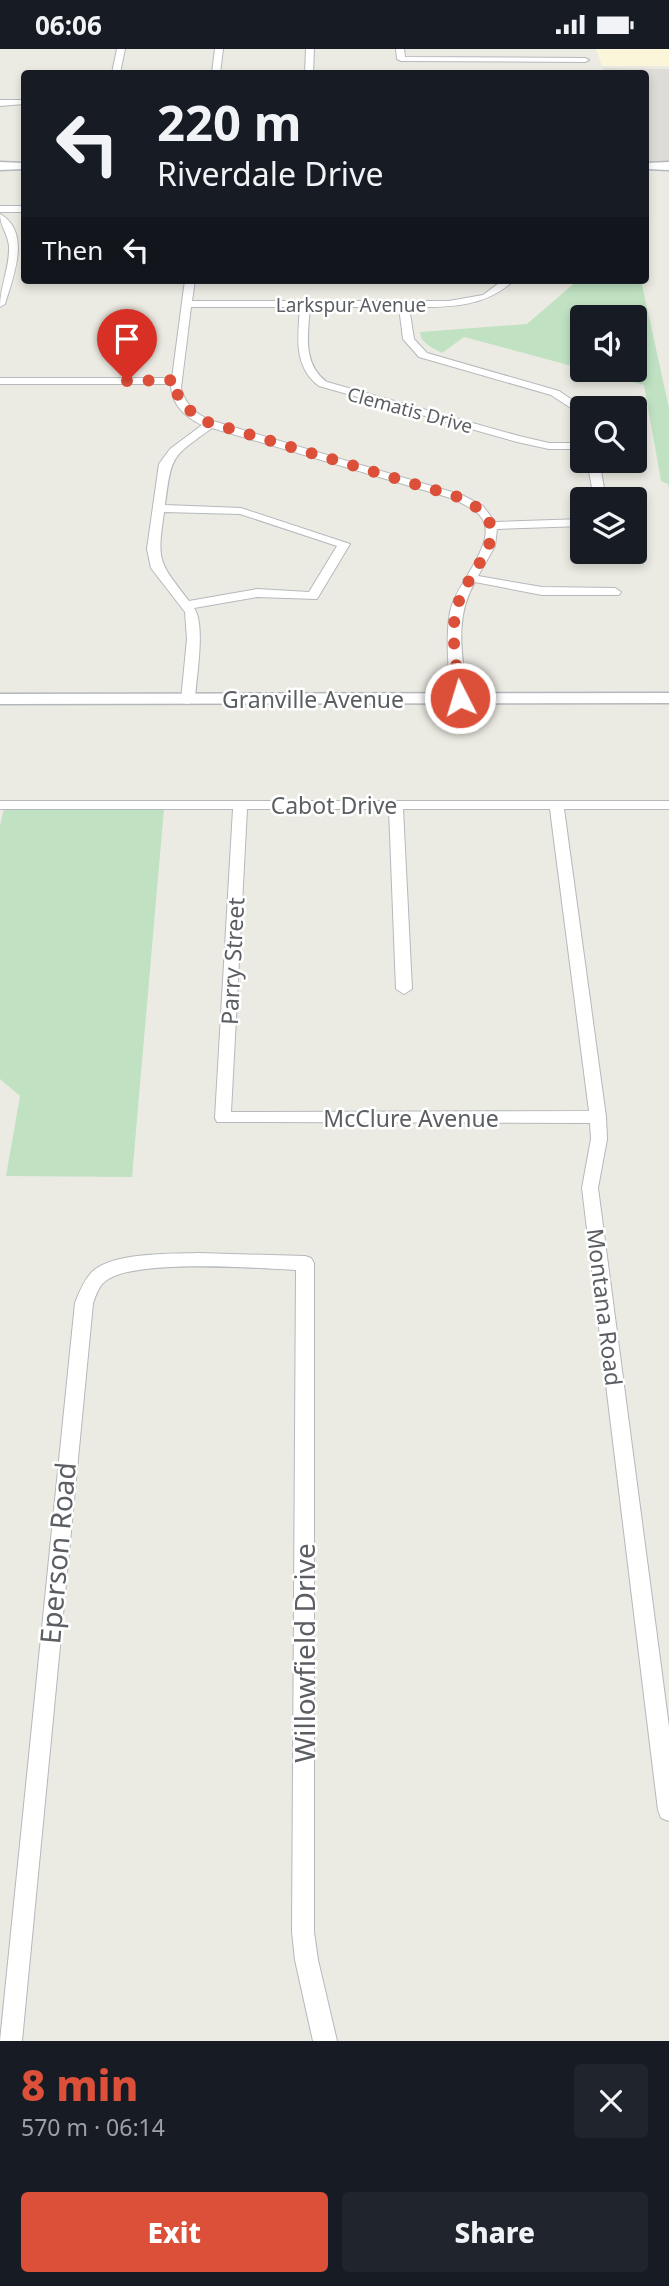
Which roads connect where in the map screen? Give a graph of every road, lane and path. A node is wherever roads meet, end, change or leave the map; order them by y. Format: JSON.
{"nodes":[{"id":1,"x":121,"y":49,"type":"edge"},
{"id":2,"x":219,"y":49,"type":"edge"},
{"id":3,"x":310,"y":49,"type":"edge"},
{"id":4,"x":400,"y":49,"type":"edge"},
{"id":5,"x":583,"y":49,"type":"edge"},
{"id":6,"x":497,"y":59,"type":"junction"},
{"id":7,"x":585,"y":60,"type":"junction"},
{"id":8,"x":117,"y":70,"type":"edge"},
{"id":9,"x":216,"y":70,"type":"edge"},
{"id":10,"x":309,"y":70,"type":"edge"},
{"id":11,"x":499,"y":70,"type":"edge"},
{"id":12,"x":587,"y":70,"type":"edge"},
{"id":13,"x":21,"y":102,"type":"edge"},
{"id":14,"x":0,"y":103,"type":"edge"},
{"id":15,"x":0,"y":166,"type":"edge"},
{"id":16,"x":21,"y":166,"type":"edge"},
{"id":17,"x":649,"y":166,"type":"edge"},
{"id":18,"x":669,"y":166,"type":"edge"},
{"id":19,"x":0,"y":209,"type":"edge"},
{"id":20,"x":21,"y":209,"type":"edge"},
{"id":21,"x":0,"y":217,"type":"edge"},
{"id":22,"x":190,"y":284,"type":"edge"},
{"id":23,"x":504,"y":284,"type":"edge"},
{"id":24,"x":0,"y":304,"type":"edge"},
{"id":25,"x":187,"y":304,"type":"junction"},
{"id":26,"x":305,"y":305,"type":"junction"},
{"id":27,"x":404,"y":305,"type":"junction"},
{"id":28,"x":177,"y":380,"type":"junction"},
{"id":29,"x":0,"y":381,"type":"edge"},
{"id":30,"x":570,"y":401,"type":"edge"},
{"id":31,"x":210,"y":424,"type":"junction"},
{"id":32,"x":570,"y":446,"type":"edge"},
{"id":33,"x":159,"y":507,"type":"junction"},
{"id":34,"x":570,"y":523,"type":"edge"},
{"id":35,"x":492,"y":526,"type":"junction"},
{"id":36,"x":471,"y":578,"type":"junction"},
{"id":37,"x":615,"y":592,"type":"dead end"},
{"id":38,"x":187,"y":605,"type":"junction"},
{"id":39,"x":460,"y":698,"type":"junction"},
{"id":40,"x":669,"y":698,"type":"edge"},
{"id":41,"x":0,"y":699,"type":"edge"},
{"id":42,"x":188,"y":700,"type":"junction"},
{"id":43,"x":0,"y":805,"type":"edge"},
{"id":44,"x":240,"y":805,"type":"junction"},
{"id":45,"x":396,"y":805,"type":"junction"},
{"id":46,"x":556,"y":805,"type":"junction"},
{"id":47,"x":669,"y":805,"type":"edge"},
{"id":48,"x":404,"y":989,"type":"dead end"},
{"id":49,"x":598,"y":1117,"type":"junction"},
{"id":50,"x":223,"y":1118,"type":"joint"},
{"id":51,"x":305,"y":1263,"type":"joint"},
{"id":52,"x":669,"y":1810,"type":"edge"},
{"id":53,"x":10,"y":2041,"type":"edge"},
{"id":54,"x":325,"y":2041,"type":"edge"}],
"edges":[{"from":1,"to":8,"type":"street"},
{"from":2,"to":9,"type":"street"},
{"from":3,"to":10,"type":"street"},
{"from":4,"to":6,"type":"street"},
{"from":5,"to":7,"type":"street"},
{"from":6,"to":7,"type":"street"},
{"from":6,"to":11,"type":"street"},
{"from":7,"to":12,"type":"street"},
{"from":13,"to":14,"type":"street"},
{"from":15,"to":16,"type":"street"},
{"from":17,"to":18,"type":"street"},
{"from":19,"to":20,"type":"street"},
{"from":21,"to":24,"type":"street"},
{"from":22,"to":25,"type":"street"},
{"from":23,"to":27,"type":"street","name":"Larkspur Avenue"},
{"from":25,"to":26,"type":"street","name":"Larkspur Avenue"},
{"from":25,"to":28,"type":"street"},
{"from":26,"to":27,"type":"street","name":"Larkspur Avenue"},
{"from":26,"to":32,"type":"street","name":"Clematis Drive"},
{"from":27,"to":30,"type":"street"},
{"from":28,"to":29,"type":"street"},
{"from":28,"to":31,"type":"street"},
{"from":31,"to":33,"type":"street"},
{"from":31,"to":35,"type":"street"},
{"from":33,"to":38,"type":"street"},
{"from":33,"to":38,"type":"street"},
{"from":34,"to":35,"type":"street"},
{"from":35,"to":36,"type":"street"},
{"from":36,"to":37,"type":"street"},
{"from":36,"to":39,"type":"street"},
{"from":38,"to":42,"type":"street"},
{"from":39,"to":40,"type":"street","name":"Granville Avenue"},
{"from":39,"to":42,"type":"street","name":"Granville Avenue"},
{"from":41,"to":42,"type":"street","name":"Granville Avenue"},
{"from":43,"to":44,"type":"street","name":"Cabot Drive"},
{"from":44,"to":45,"type":"street","name":"Cabot Drive"},
{"from":44,"to":50,"type":"street","name":"Parry Street"},
{"from":45,"to":46,"type":"street","name":"Cabot Drive"},
{"from":45,"to":48,"type":"street"},
{"from":46,"to":47,"type":"street","name":"Cabot Drive"},
{"from":46,"to":49,"type":"street","name":"Montana Road"},
{"from":49,"to":50,"type":"street","name":"McClure Avenue"},
{"from":49,"to":52,"type":"street","name":"Montana Road"},
{"from":51,"to":53,"type":"street","name":"Eperson Road"},
{"from":51,"to":54,"type":"street","name":"Willowfield Drive"}]}
